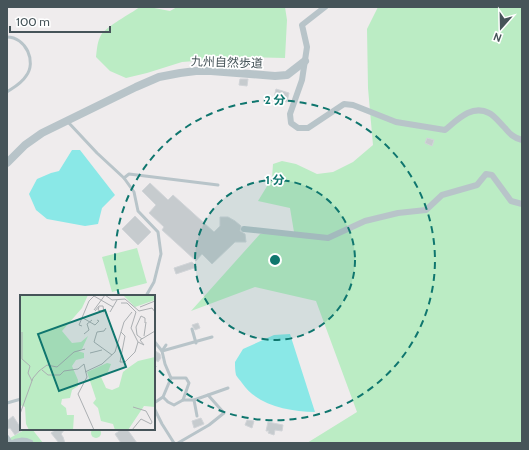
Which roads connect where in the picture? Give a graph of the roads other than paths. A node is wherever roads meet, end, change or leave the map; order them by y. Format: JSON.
{"nodes":[{"id":1,"x":325,"y":7,"type":"edge"},
{"id":2,"x":7,"y":38,"type":"edge"},
{"id":3,"x":305,"y":61,"type":"junction"},
{"id":4,"x":7,"y":92,"type":"edge"},
{"id":5,"x":67,"y":120,"type":"junction"},
{"id":6,"x":522,"y":140,"type":"edge"},
{"id":7,"x":7,"y":163,"type":"edge"},
{"id":8,"x":124,"y":178,"type":"junction"},
{"id":9,"x":218,"y":185,"type":"dead end"},
{"id":10,"x":522,"y":204,"type":"edge"},
{"id":11,"x":244,"y":229,"type":"dead end"},
{"id":12,"x":147,"y":295,"type":"edge"},
{"id":13,"x":192,"y":329,"type":"dead end"},
{"id":14,"x":212,"y":337,"type":"dead end"},
{"id":15,"x":155,"y":342,"type":"edge"},
{"id":16,"x":196,"y":342,"type":"junction"},
{"id":17,"x":166,"y":345,"type":"dead end"},
{"id":18,"x":162,"y":351,"type":"junction"},
{"id":19,"x":171,"y":378,"type":"junction"},
{"id":20,"x":228,"y":388,"type":"dead end"},
{"id":21,"x":208,"y":395,"type":"junction"},
{"id":22,"x":163,"y":398,"type":"junction"},
{"id":23,"x":20,"y":399,"type":"edge"},
{"id":24,"x":183,"y":400,"type":"junction"},
{"id":25,"x":194,"y":400,"type":"junction"},
{"id":26,"x":155,"y":402,"type":"edge"},
{"id":27,"x":7,"y":403,"type":"edge"},
{"id":28,"x":155,"y":410,"type":"edge"},
{"id":29,"x":197,"y":416,"type":"dead end"},
{"id":30,"x":7,"y":437,"type":"edge"},
{"id":31,"x":11,"y":443,"type":"edge"},
{"id":32,"x":31,"y":443,"type":"edge"},
{"id":33,"x":174,"y":443,"type":"edge"},
{"id":34,"x":178,"y":443,"type":"edge"}],
"edges":[{"from":1,"to":3,"type":"street"},
{"from":2,"to":4,"type":"lane"},
{"from":3,"to":5,"type":"street","name":"九州自然歩道"},
{"from":3,"to":6,"type":"street"},
{"from":5,"to":7,"type":"street","name":"九州自然歩道"},
{"from":5,"to":8,"type":"lane"},
{"from":8,"to":9,"type":"lane"},
{"from":8,"to":12,"type":"lane"},
{"from":10,"to":11,"type":"street"},
{"from":13,"to":16,"type":"lane"},
{"from":14,"to":16,"type":"lane"},
{"from":15,"to":18,"type":"lane"},
{"from":16,"to":18,"type":"lane"},
{"from":17,"to":18,"type":"lane"},
{"from":18,"to":19,"type":"lane"},
{"from":19,"to":22,"type":"lane"},
{"from":19,"to":24,"type":"lane"},
{"from":20,"to":21,"type":"lane"},
{"from":21,"to":25,"type":"lane"},
{"from":21,"to":34,"type":"lane"},
{"from":22,"to":24,"type":"lane"},
{"from":22,"to":26,"type":"lane"},
{"from":23,"to":27,"type":"lane"},
{"from":24,"to":25,"type":"lane"},
{"from":25,"to":29,"type":"lane"},
{"from":28,"to":33,"type":"lane"},
{"from":30,"to":31,"type":"street"},
{"from":31,"to":32,"type":"street"}]}
